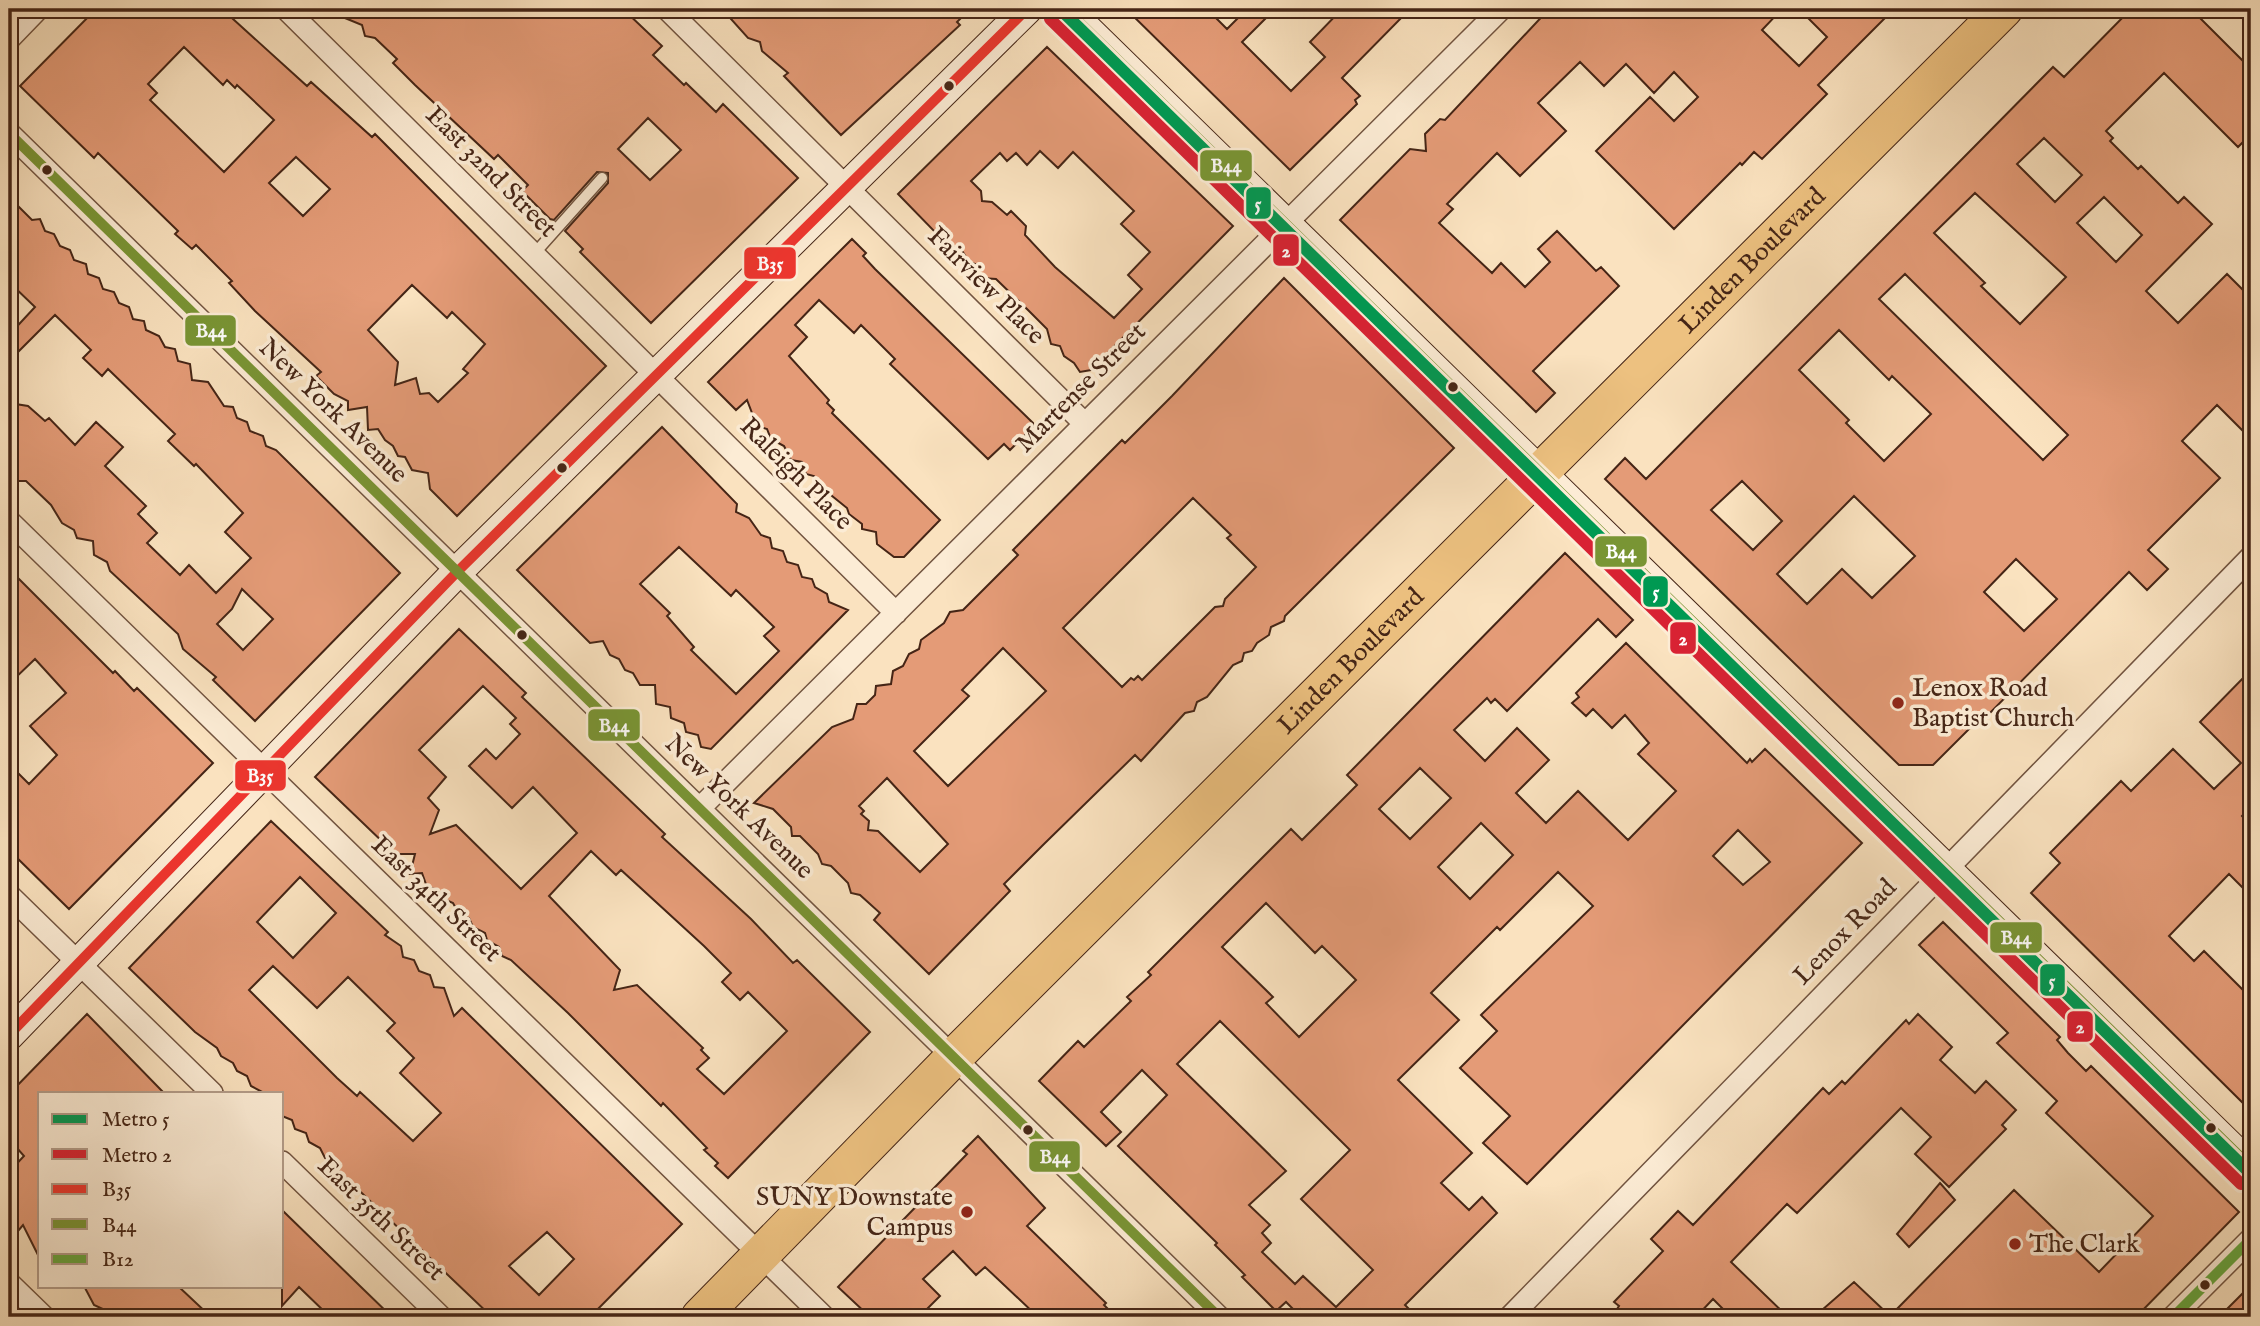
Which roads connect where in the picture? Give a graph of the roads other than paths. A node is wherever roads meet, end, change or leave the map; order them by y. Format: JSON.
{"nodes":[{"id":1,"x":38,"y":9,"type":"edge"},
{"id":2,"x":286,"y":9,"type":"edge"},
{"id":3,"x":667,"y":9,"type":"edge"},
{"id":4,"x":1027,"y":9,"type":"edge"},
{"id":5,"x":1066,"y":9,"type":"edge"},
{"id":6,"x":1501,"y":9,"type":"edge"},
{"id":7,"x":2004,"y":9,"type":"edge"},
{"id":8,"x":9,"y":39,"type":"edge"},
{"id":9,"x":9,"y":133,"type":"edge"},
{"id":10,"x":603,"y":178,"type":"dead end"},
{"id":11,"x":847,"y":187,"type":"junction"},
{"id":12,"x":1286,"y":223,"type":"junction"},
{"id":13,"x":534,"y":254,"type":"junction"},
{"id":14,"x":657,"y":374,"type":"junction"},
{"id":15,"x":1085,"y":424,"type":"junction"},
{"id":16,"x":1540,"y":472,"type":"junction"},
{"id":17,"x":9,"y":521,"type":"edge"},
{"id":18,"x":2251,"y":557,"type":"edge"},
{"id":19,"x":457,"y":572,"type":"junction"},
{"id":20,"x":896,"y":613,"type":"junction"},
{"id":21,"x":263,"y":770,"type":"junction"},
{"id":22,"x":700,"y":808,"type":"junction"},
{"id":23,"x":1945,"y":868,"type":"junction"},
{"id":24,"x":9,"y":895,"type":"edge"},
{"id":25,"x":79,"y":964,"type":"junction"},
{"id":26,"x":9,"y":1035,"type":"edge"},
{"id":27,"x":954,"y":1057,"type":"junction"},
{"id":28,"x":211,"y":1092,"type":"edge"},
{"id":29,"x":284,"y":1163,"type":"edge"},
{"id":30,"x":2251,"y":1167,"type":"edge"},
{"id":31,"x":2251,"y":1239,"type":"edge"},
{"id":32,"x":761,"y":1255,"type":"junction"},
{"id":33,"x":9,"y":1283,"type":"edge"},
{"id":34,"x":44,"y":1317,"type":"edge"},
{"id":35,"x":441,"y":1317,"type":"edge"},
{"id":36,"x":700,"y":1317,"type":"edge"},
{"id":37,"x":824,"y":1317,"type":"edge"},
{"id":38,"x":1219,"y":1317,"type":"edge"},
{"id":39,"x":1510,"y":1317,"type":"edge"},
{"id":40,"x":2174,"y":1317,"type":"edge"}],
"edges":[{"from":1,"to":8,"type":"street"},
{"from":2,"to":13,"type":"street","name":"East 32nd Street"},
{"from":3,"to":11,"type":"street","name":"Fairview Place"},
{"from":4,"to":11,"type":"main road"},
{"from":5,"to":12,"type":"main road"},
{"from":6,"to":12,"type":"street","name":"Martense Street"},
{"from":7,"to":16,"type":"highway","name":"Linden Boulevard"},
{"from":9,"to":19,"type":"street","name":"New York Avenue"},
{"from":10,"to":13,"type":"lane"},
{"from":11,"to":14,"type":"main road"},
{"from":11,"to":15,"type":"street","name":"Fairview Place"},
{"from":12,"to":15,"type":"street","name":"Martense Street"},
{"from":12,"to":16,"type":"main road"},
{"from":13,"to":14,"type":"street","name":"East 32nd Street"},
{"from":14,"to":19,"type":"main road"},
{"from":14,"to":20,"type":"street","name":"Raleigh Place"},
{"from":15,"to":20,"type":"street","name":"Martense Street"},
{"from":16,"to":23,"type":"main road"},
{"from":16,"to":27,"type":"highway","name":"Linden Boulevard"},
{"from":17,"to":21,"type":"street","name":"East 34th Street"},
{"from":18,"to":23,"type":"street","name":"Lenox Road"},
{"from":19,"to":21,"type":"main road"},
{"from":19,"to":22,"type":"street","name":"New York Avenue"},
{"from":20,"to":22,"type":"street","name":"Martense Street"},
{"from":21,"to":25,"type":"main road"},
{"from":21,"to":32,"type":"street","name":"East 34th Street"},
{"from":22,"to":27,"type":"street","name":"New York Avenue"},
{"from":23,"to":30,"type":"main road"},
{"from":23,"to":39,"type":"street","name":"Lenox Road"},
{"from":24,"to":25,"type":"street"},
{"from":25,"to":26,"type":"main road"},
{"from":25,"to":28,"type":"street"},
{"from":27,"to":32,"type":"highway","name":"Linden Boulevard"},
{"from":27,"to":38,"type":"street","name":"New York Avenue"},
{"from":29,"to":35,"type":"street","name":"East 35th Street"},
{"from":31,"to":40,"type":"street"},
{"from":32,"to":36,"type":"highway","name":"Linden Boulevard"},
{"from":32,"to":37,"type":"street","name":"East 34th Street"},
{"from":33,"to":34,"type":"street"}]}
